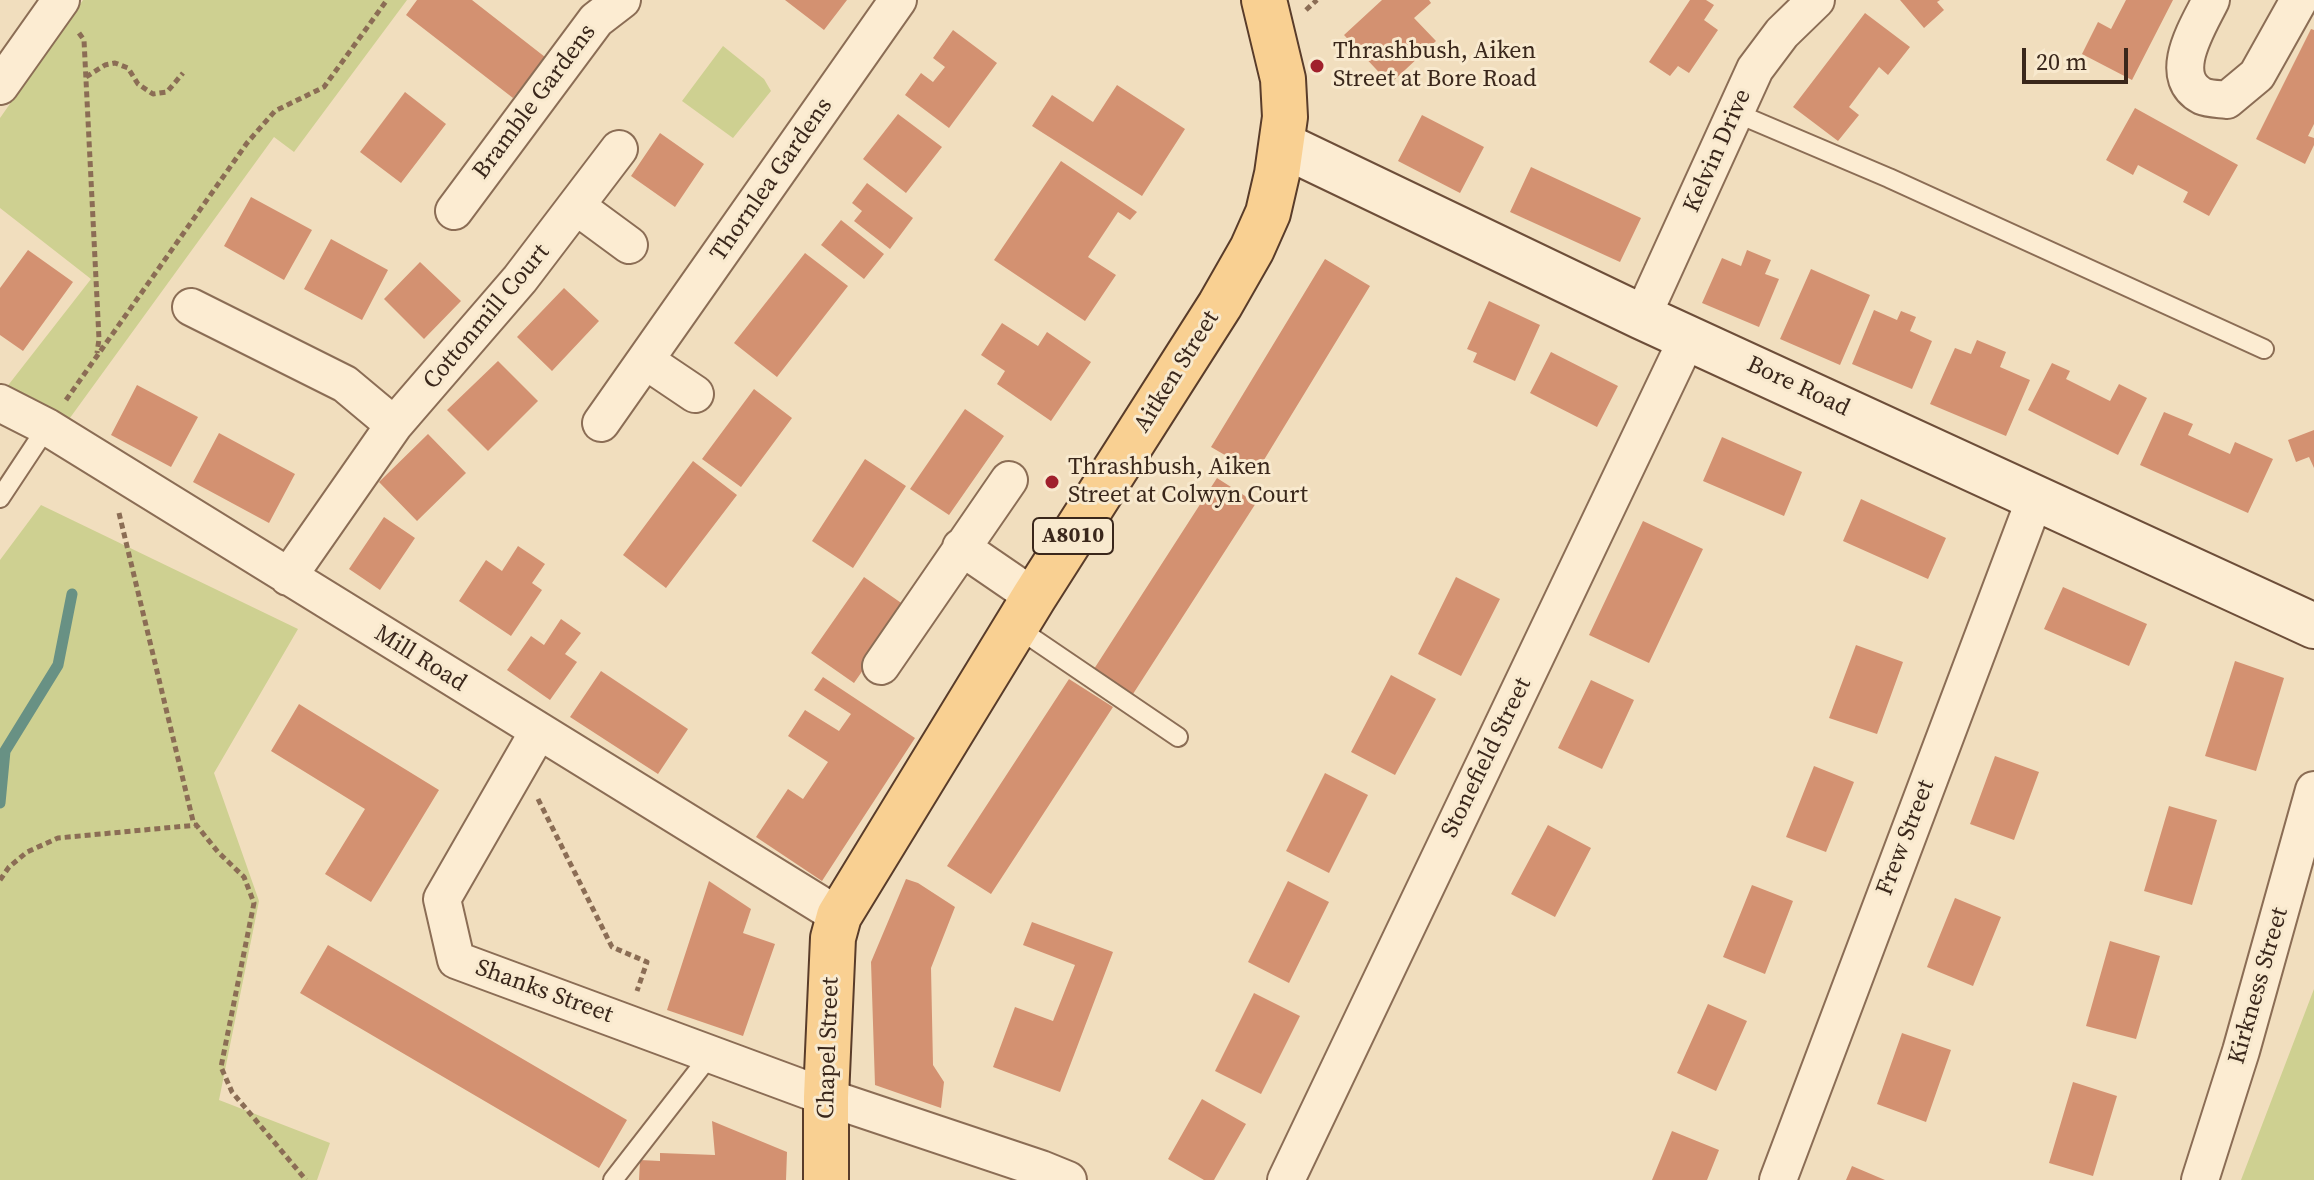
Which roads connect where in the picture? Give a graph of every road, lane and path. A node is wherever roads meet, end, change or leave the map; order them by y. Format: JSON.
{"nodes":[{"id":1,"x":387,"y":0,"type":"edge"},
{"id":2,"x":622,"y":0,"type":"edge"},
{"id":3,"x":898,"y":0,"type":"edge"},
{"id":4,"x":1264,"y":0,"type":"edge"},
{"id":5,"x":1816,"y":0,"type":"edge"},
{"id":6,"x":2211,"y":0,"type":"edge"},
{"id":7,"x":2299,"y":0,"type":"edge"},
{"id":8,"x":58,"y":5,"type":"edge"},
{"id":9,"x":183,"y":73,"type":"dead end"},
{"id":10,"x":86,"y":77,"type":"junction"},
{"id":11,"x":0,"y":86,"type":"edge"},
{"id":12,"x":1736,"y":113,"type":"junction"},
{"id":13,"x":1283,"y":145,"type":"junction"},
{"id":14,"x":619,"y":149,"type":"dead end"},
{"id":15,"x":576,"y":206,"type":"junction"},
{"id":16,"x":454,"y":211,"type":"dead end"},
{"id":17,"x":629,"y":245,"type":"dead end"},
{"id":18,"x":191,"y":307,"type":"dead end"},
{"id":19,"x":1642,"y":317,"type":"junction"},
{"id":20,"x":1688,"y":337,"type":"junction"},
{"id":21,"x":2264,"y":349,"type":"dead end"},
{"id":22,"x":97,"y":354,"type":"junction"},
{"id":23,"x":646,"y":361,"type":"junction"},
{"id":24,"x":695,"y":394,"type":"dead end"},
{"id":25,"x":0,"y":403,"type":"edge"},
{"id":26,"x":601,"y":423,"type":"dead end"},
{"id":27,"x":394,"y":425,"type":"junction"},
{"id":28,"x":47,"y":427,"type":"junction"},
{"id":29,"x":108,"y":465,"type":"junction"},
{"id":30,"x":1009,"y":480,"type":"dead end"},
{"id":31,"x":2036,"y":496,"type":"junction"},
{"id":32,"x":0,"y":498,"type":"edge"},
{"id":33,"x":961,"y":547,"type":"junction"},
{"id":34,"x":288,"y":577,"type":"junction"},
{"id":35,"x":1025,"y":612,"type":"junction"},
{"id":36,"x":2314,"y":626,"type":"edge"},
{"id":37,"x":881,"y":666,"type":"dead end"},
{"id":38,"x":538,"y":732,"type":"junction"},
{"id":39,"x":1178,"y":737,"type":"dead end"},
{"id":40,"x":516,"y":770,"type":"junction"},
{"id":41,"x":2314,"y":790,"type":"edge"},
{"id":42,"x":197,"y":825,"type":"junction"},
{"id":43,"x":0,"y":880,"type":"edge"},
{"id":44,"x":839,"y":916,"type":"junction"},
{"id":45,"x":628,"y":1023,"type":"junction"},
{"id":46,"x":711,"y":1054,"type":"junction"},
{"id":47,"x":826,"y":1097,"type":"junction"},
{"id":48,"x":1003,"y":1168,"type":"edge"},
{"id":49,"x":306,"y":1180,"type":"edge"},
{"id":50,"x":613,"y":1180,"type":"edge"},
{"id":51,"x":826,"y":1180,"type":"edge"},
{"id":52,"x":1068,"y":1180,"type":"edge"},
{"id":53,"x":1286,"y":1180,"type":"edge"},
{"id":54,"x":1778,"y":1180,"type":"edge"},
{"id":55,"x":2200,"y":1180,"type":"edge"}],
"edges":[{"from":1,"to":22,"type":"path"},
{"from":2,"to":16,"type":"street","name":"Bramble Gardens"},
{"from":3,"to":23,"type":"street","name":"Thornlea Gardens"},
{"from":4,"to":13,"type":"main road","name":"Aitken Street","number":"A8010"},
{"from":5,"to":12,"type":"street","name":"Kelvin Drive"},
{"from":6,"to":7,"type":"street"},
{"from":8,"to":10,"type":"path"},
{"from":8,"to":11,"type":"street"},
{"from":9,"to":10,"type":"path"},
{"from":10,"to":22,"type":"path"},
{"from":12,"to":19,"type":"street","name":"Kelvin Drive"},
{"from":12,"to":21,"type":"lane"},
{"from":13,"to":19,"type":"main road","name":"Bore Road"},
{"from":13,"to":35,"type":"main road","name":"Aitken Street","number":"A8010"},
{"from":14,"to":15,"type":"street","name":"Cottonmill Court"},
{"from":15,"to":17,"type":"street"},
{"from":15,"to":27,"type":"street","name":"Cottonmill Court"},
{"from":18,"to":27,"type":"street"},
{"from":19,"to":20,"type":"main road","name":"Bore Road"},
{"from":20,"to":31,"type":"main road","name":"Bore Road"},
{"from":20,"to":53,"type":"street","name":"Stonefield Street"},
{"from":22,"to":28,"type":"path"},
{"from":23,"to":24,"type":"street"},
{"from":23,"to":26,"type":"street","name":"Thornlea Gardens"},
{"from":25,"to":28,"type":"street","name":"Mill Road"},
{"from":27,"to":34,"type":"street","name":"Cottonmill Court"},
{"from":28,"to":29,"type":"street","name":"Mill Road"},
{"from":28,"to":32,"type":"lane"},
{"from":29,"to":34,"type":"street","name":"Mill Road"},
{"from":29,"to":42,"type":"path"},
{"from":30,"to":33,"type":"street"},
{"from":31,"to":36,"type":"main road","name":"Bore Road"},
{"from":31,"to":54,"type":"street","name":"Frew Street"},
{"from":33,"to":35,"type":"street"},
{"from":33,"to":37,"type":"street"},
{"from":34,"to":38,"type":"street","name":"Mill Road"},
{"from":35,"to":39,"type":"lane"},
{"from":35,"to":44,"type":"main road","name":"Aitken Street","number":"A8010"},
{"from":38,"to":40,"type":"street","name":"Shanks Street"},
{"from":38,"to":44,"type":"street","name":"Mill Road"},
{"from":40,"to":45,"type":"path"},
{"from":40,"to":45,"type":"street","name":"Shanks Street"},
{"from":41,"to":55,"type":"street","name":"Kirkness Street"},
{"from":42,"to":43,"type":"path"},
{"from":42,"to":49,"type":"path"},
{"from":44,"to":47,"type":"main road","name":"Chapel Street","number":"A8010"},
{"from":45,"to":46,"type":"street","name":"Shanks Street"},
{"from":46,"to":47,"type":"street","name":"Shanks Street"},
{"from":46,"to":50,"type":"lane"},
{"from":47,"to":48,"type":"street","name":"Shanks Street"},
{"from":47,"to":51,"type":"main road","name":"Chapel Street","number":"A8010"},
{"from":48,"to":52,"type":"street","name":"Shanks Street"}]}
